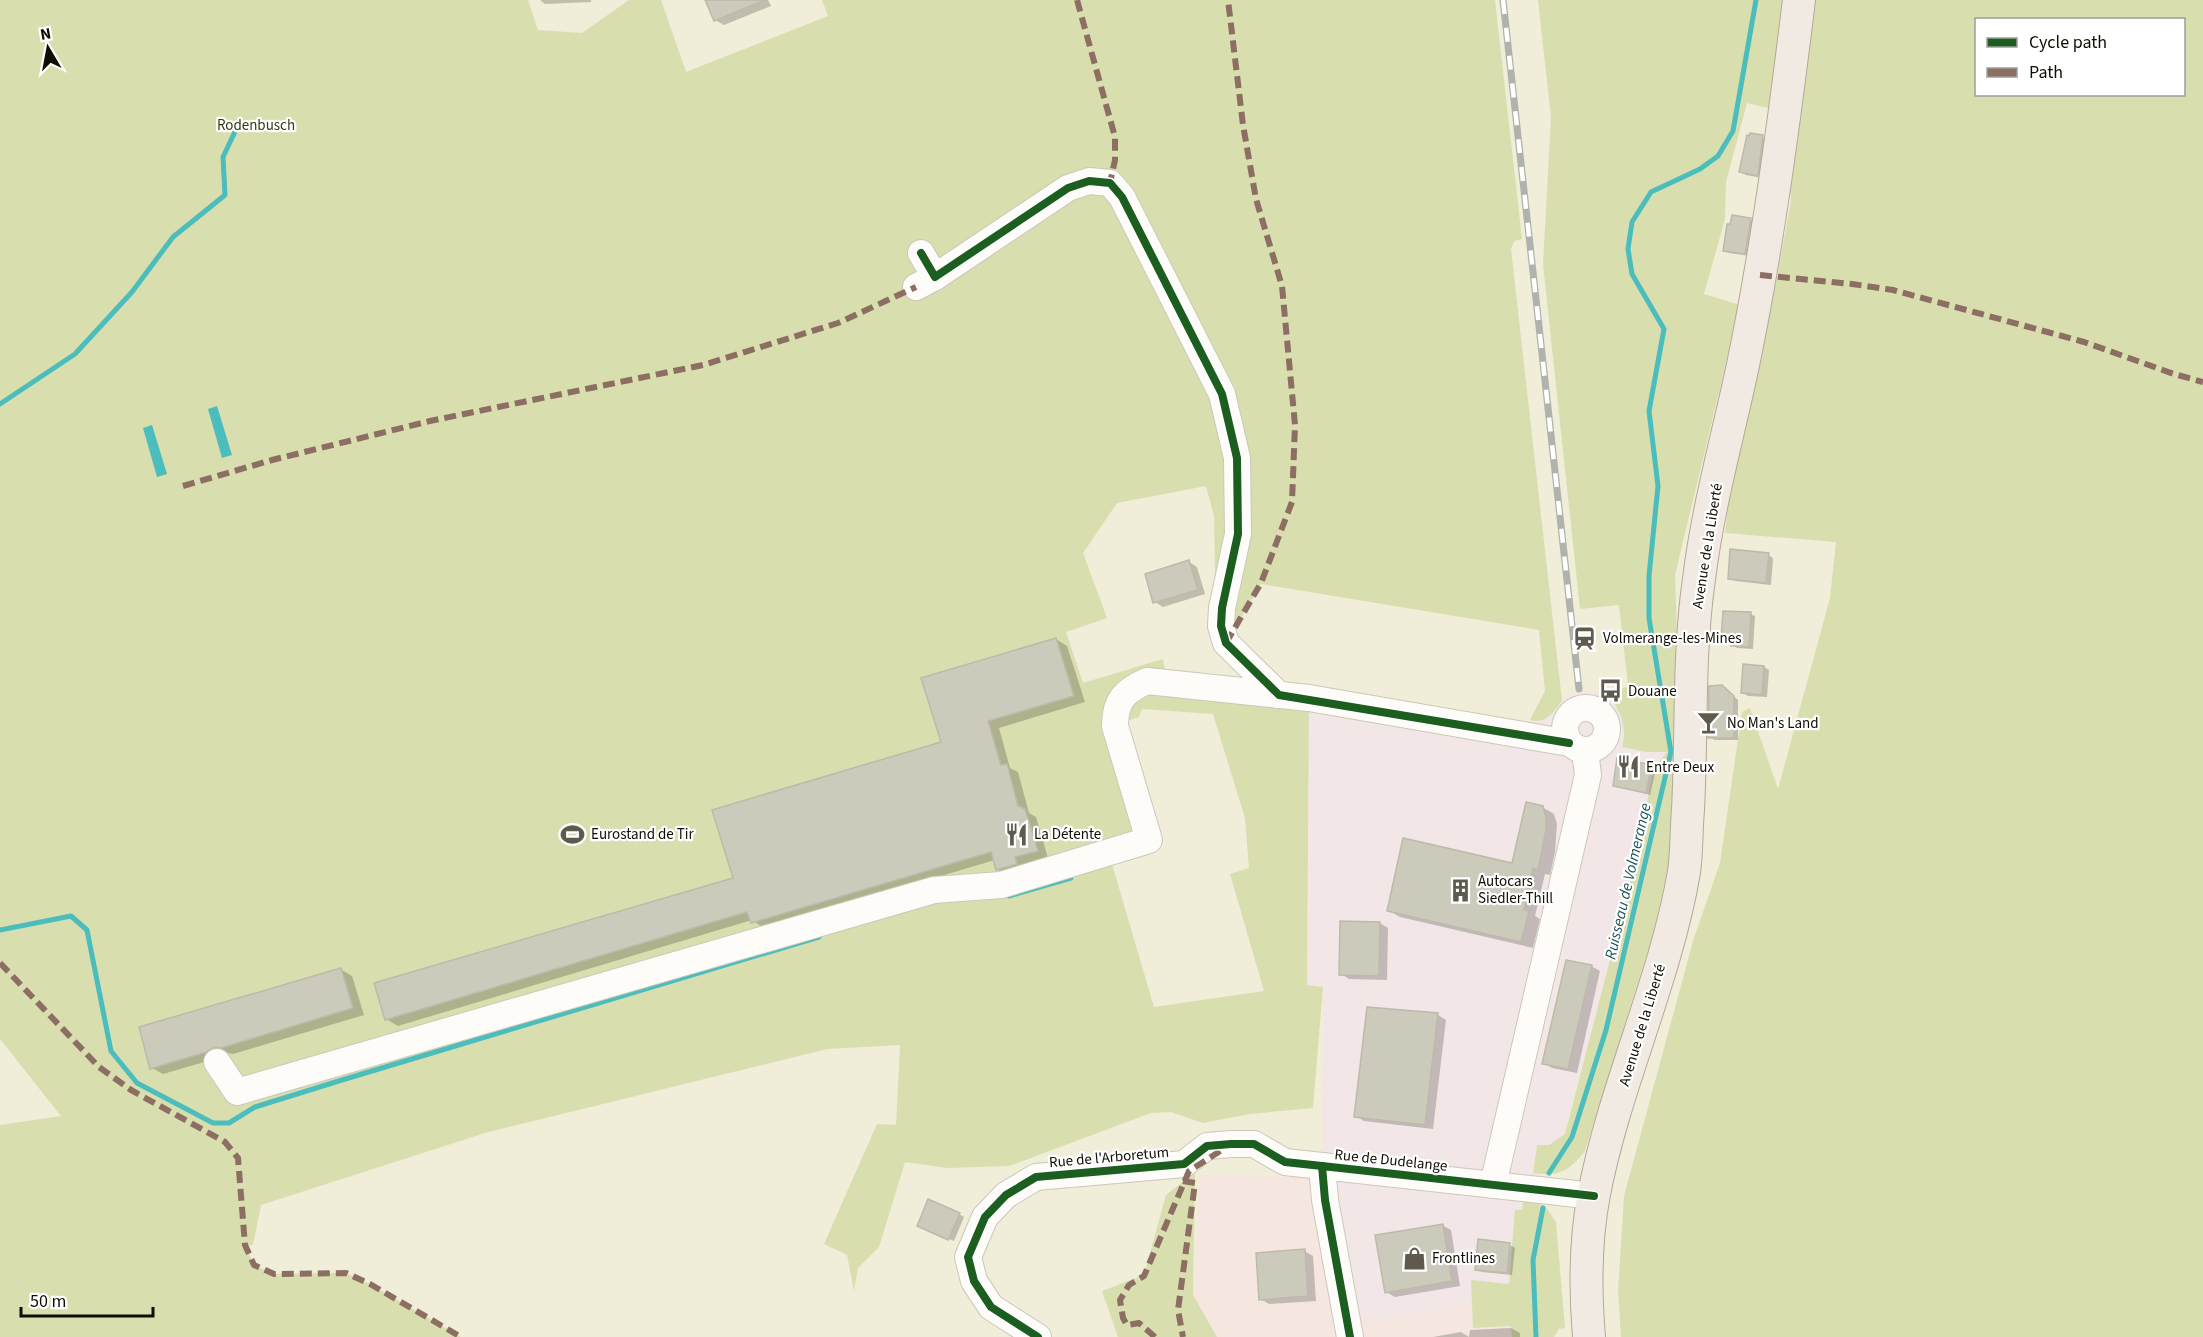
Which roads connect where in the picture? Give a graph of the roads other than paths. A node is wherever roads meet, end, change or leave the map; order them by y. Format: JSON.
{"nodes":[{"id":1,"x":1799,"y":0,"type":"edge"},
{"id":2,"x":921,"y":253,"type":"dead end"},
{"id":3,"x":1280,"y":695,"type":"junction"},
{"id":4,"x":218,"y":1062,"type":"dead end"},
{"id":5,"x":1322,"y":1166,"type":"junction"},
{"id":6,"x":1493,"y":1185,"type":"junction"},
{"id":7,"x":1594,"y":1196,"type":"junction"},
{"id":8,"x":1038,"y":1337,"type":"edge"},
{"id":9,"x":1350,"y":1337,"type":"edge"},
{"id":10,"x":1589,"y":1337,"type":"edge"}],
"edges":[{"from":1,"to":7,"type":"main road","name":"Avenue de la Liberté"},
{"from":2,"to":3,"type":"street"},
{"from":3,"to":4,"type":"street"},
{"from":3,"to":6,"type":"street"},
{"from":5,"to":6,"type":"street","name":"Rue de Dudelange"},
{"from":5,"to":8,"type":"street","name":"Rue de l'Arboretum"},
{"from":5,"to":9,"type":"street","name":"Rue de Dudelange"},
{"from":6,"to":7,"type":"street","name":"Rue de Dudelange"},
{"from":7,"to":10,"type":"main road","name":"Avenue de la Liberté"}]}
